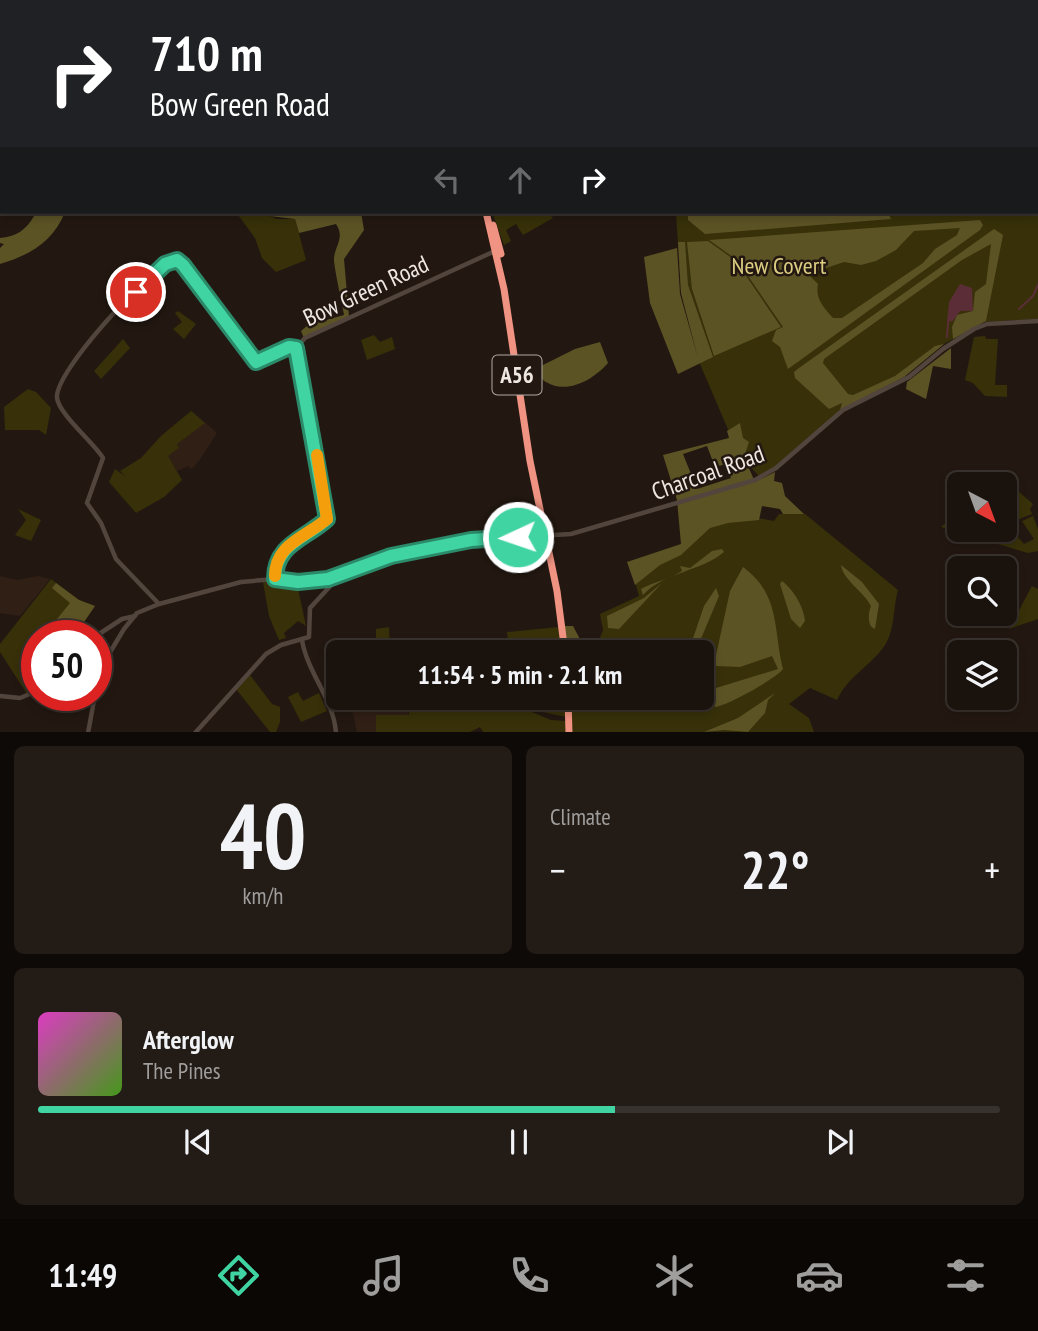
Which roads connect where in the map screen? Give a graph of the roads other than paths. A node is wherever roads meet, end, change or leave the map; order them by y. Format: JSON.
{"nodes":[{"id":1,"x":488,"y":214,"type":"edge"},
{"id":2,"x":498,"y":250,"type":"junction"},
{"id":3,"x":1038,"y":321,"type":"edge"},
{"id":4,"x":296,"y":348,"type":"junction"},
{"id":5,"x":541,"y":533,"type":"junction"},
{"id":6,"x":334,"y":577,"type":"junction"},
{"id":7,"x":275,"y":579,"type":"junction"},
{"id":8,"x":159,"y":604,"type":"junction"},
{"id":9,"x":559,"y":609,"type":"junction"},
{"id":10,"x":135,"y":616,"type":"junction"},
{"id":11,"x":112,"y":626,"type":"edge"},
{"id":12,"x":302,"y":640,"type":"junction"},
{"id":13,"x":563,"y":640,"type":"edge"},
{"id":14,"x":112,"y":648,"type":"edge"},
{"id":15,"x":0,"y":696,"type":"edge"},
{"id":16,"x":21,"y":698,"type":"edge"},
{"id":17,"x":568,"y":710,"type":"edge"},
{"id":18,"x":92,"y":711,"type":"edge"},
{"id":19,"x":88,"y":732,"type":"edge"},
{"id":20,"x":196,"y":732,"type":"edge"},
{"id":21,"x":336,"y":732,"type":"edge"},
{"id":22,"x":569,"y":732,"type":"edge"}],
"edges":[{"from":1,"to":2,"type":"highway","number":"A56"},
{"from":2,"to":4,"type":"main road","name":"Bow Green Road"},
{"from":2,"to":5,"type":"highway","number":"A56"},
{"from":3,"to":5,"type":"main road","name":"Charcoal Road"},
{"from":4,"to":7,"type":"main road","name":"Bow Green Road"},
{"from":4,"to":8,"type":"main road"},
{"from":5,"to":6,"type":"main road","name":"Charcoal Road"},
{"from":5,"to":9,"type":"highway","number":"A56"},
{"from":5,"to":9,"type":"highway","number":"A56"},
{"from":6,"to":7,"type":"main road","name":"Charcoal Road"},
{"from":6,"to":12,"type":"main road"},
{"from":7,"to":8,"type":"main road","name":"Charcoal Road"},
{"from":8,"to":10,"type":"main road","name":"Charcoal Road"},
{"from":9,"to":13,"type":"highway","number":"A56"},
{"from":10,"to":11,"type":"main road","name":"Charcoal Road"},
{"from":10,"to":14,"type":"main road"},
{"from":12,"to":20,"type":"main road"},
{"from":12,"to":21,"type":"main road"},
{"from":15,"to":16,"type":"main road"},
{"from":17,"to":22,"type":"highway"},
{"from":18,"to":19,"type":"main road"}]}
